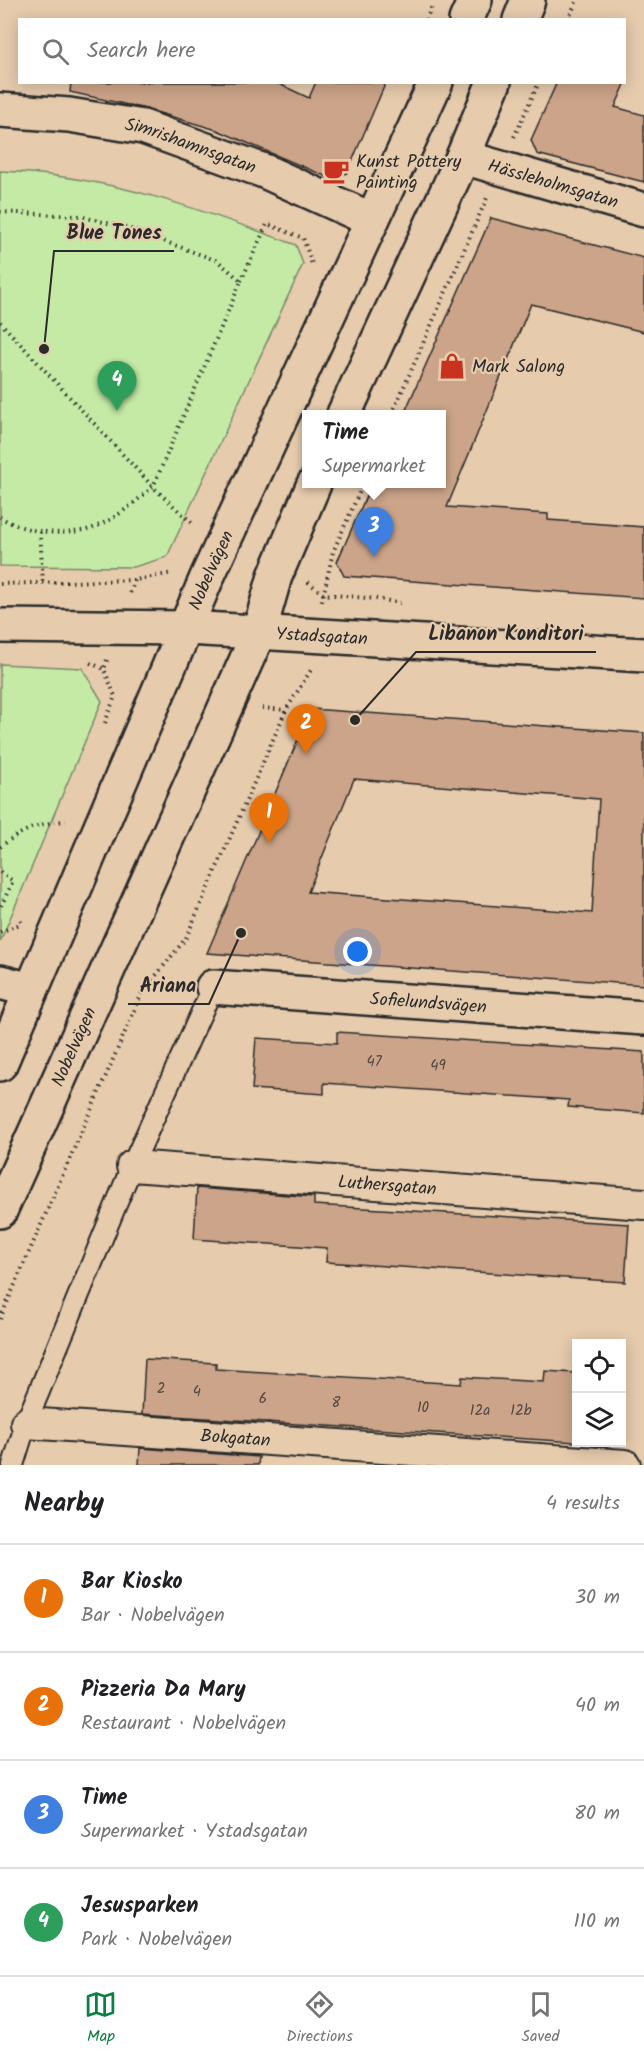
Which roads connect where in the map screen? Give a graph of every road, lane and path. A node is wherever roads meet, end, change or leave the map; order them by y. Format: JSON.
{"nodes":[{"id":1,"x":434,"y":0,"type":"edge"},
{"id":2,"x":475,"y":0,"type":"edge"},
{"id":3,"x":528,"y":0,"type":"edge"},
{"id":4,"x":577,"y":0,"type":"edge"},
{"id":5,"x":427,"y":18,"type":"edge"},
{"id":6,"x":467,"y":18,"type":"edge"},
{"id":7,"x":521,"y":18,"type":"edge"},
{"id":8,"x":569,"y":18,"type":"edge"},
{"id":9,"x":435,"y":84,"type":"edge"},
{"id":10,"x":493,"y":84,"type":"edge"},
{"id":11,"x":538,"y":84,"type":"edge"},
{"id":12,"x":0,"y":110,"type":"edge"},
{"id":13,"x":463,"y":157,"type":"junction"},
{"id":14,"x":500,"y":167,"type":"junction"},
{"id":15,"x":644,"y":210,"type":"edge"},
{"id":16,"x":0,"y":212,"type":"edge"},
{"id":17,"x":372,"y":220,"type":"junction"},
{"id":18,"x":312,"y":264,"type":"dead end"},
{"id":19,"x":240,"y":281,"type":"junction"},
{"id":20,"x":0,"y":322,"type":"edge"},
{"id":21,"x":346,"y":410,"type":"edge"},
{"id":22,"x":394,"y":410,"type":"edge"},
{"id":23,"x":153,"y":488,"type":"junction"},
{"id":24,"x":312,"y":488,"type":"edge"},
{"id":25,"x":361,"y":488,"type":"edge"},
{"id":26,"x":0,"y":517,"type":"edge"},
{"id":27,"x":192,"y":523,"type":"dead end"},
{"id":28,"x":40,"y":532,"type":"junction"},
{"id":29,"x":168,"y":573,"type":"dead end"},
{"id":30,"x":135,"y":580,"type":"junction"},
{"id":31,"x":0,"y":584,"type":"edge"},
{"id":32,"x":43,"y":584,"type":"junction"},
{"id":33,"x":0,"y":626,"type":"edge"},
{"id":34,"x":118,"y":627,"type":"junction"},
{"id":35,"x":187,"y":628,"type":"junction"},
{"id":36,"x":259,"y":632,"type":"junction"},
{"id":37,"x":321,"y":636,"type":"junction"},
{"id":38,"x":644,"y":655,"type":"edge"},
{"id":39,"x":104,"y":725,"type":"dead end"},
{"id":40,"x":71,"y":810,"type":"dead end"},
{"id":41,"x":66,"y":821,"type":"junction"},
{"id":42,"x":62,"y":831,"type":"dead end"},
{"id":43,"x":0,"y":847,"type":"edge"},
{"id":44,"x":0,"y":872,"type":"edge"},
{"id":45,"x":0,"y":908,"type":"edge"},
{"id":46,"x":25,"y":914,"type":"dead end"},
{"id":47,"x":0,"y":932,"type":"edge"},
{"id":48,"x":15,"y":986,"type":"edge"},
{"id":49,"x":213,"y":987,"type":"joint"},
{"id":50,"x":644,"y":1018,"type":"edge"},
{"id":51,"x":0,"y":1065,"type":"edge"},
{"id":52,"x":132,"y":1166,"type":"junction"},
{"id":53,"x":644,"y":1204,"type":"edge"},
{"id":54,"x":0,"y":1211,"type":"edge"},
{"id":55,"x":0,"y":1320,"type":"edge"},
{"id":56,"x":26,"y":1423,"type":"junction"},
{"id":57,"x":13,"y":1465,"type":"edge"},
{"id":58,"x":625,"y":1465,"type":"edge"}],
"edges":[{"from":1,"to":5,"type":"path"},
{"from":2,"to":6,"type":"main road"},
{"from":3,"to":7,"type":"main road"},
{"from":4,"to":8,"type":"path"},
{"from":9,"to":17,"type":"main road","name":"Nobelvägen"},
{"from":10,"to":13,"type":"main road"},
{"from":11,"to":14,"type":"path"},
{"from":12,"to":17,"type":"main road","name":"Simrishamnsgatan"},
{"from":13,"to":14,"type":"main road","name":"Hässleholmsgatan"},
{"from":13,"to":21,"type":"main road"},
{"from":14,"to":15,"type":"main road","name":"Hässleholmsgatan"},
{"from":14,"to":22,"type":"path"},
{"from":16,"to":19,"type":"path"},
{"from":17,"to":35,"type":"main road","name":"Nobelvägen"},
{"from":18,"to":19,"type":"path"},
{"from":19,"to":23,"type":"path"},
{"from":20,"to":23,"type":"path"},
{"from":23,"to":27,"type":"path"},
{"from":23,"to":28,"type":"path"},
{"from":24,"to":36,"type":"main road","name":"Nobelvägen"},
{"from":25,"to":37,"type":"path"},
{"from":26,"to":28,"type":"path"},
{"from":28,"to":32,"type":"path"},
{"from":29,"to":30,"type":"path"},
{"from":30,"to":32,"type":"path"},
{"from":30,"to":34,"type":"path"},
{"from":31,"to":32,"type":"path"},
{"from":33,"to":34,"type":"main road","name":"Ystadsgatan"},
{"from":34,"to":35,"type":"main road","name":"Ystadsgatan"},
{"from":34,"to":39,"type":"path"},
{"from":35,"to":36,"type":"main road","name":"Ystadsgatan"},
{"from":35,"to":48,"type":"main road","name":"Nobelvägen"},
{"from":36,"to":37,"type":"main road","name":"Ystadsgatan"},
{"from":36,"to":54,"type":"main road","name":"Nobelvägen"},
{"from":37,"to":38,"type":"main road","name":"Ystadsgatan"},
{"from":37,"to":55,"type":"path"},
{"from":40,"to":41,"type":"path"},
{"from":41,"to":42,"type":"path"},
{"from":41,"to":43,"type":"path"},
{"from":44,"to":45,"type":"path"},
{"from":46,"to":47,"type":"path"},
{"from":48,"to":51,"type":"main road","name":"Nobelvägen"},
{"from":49,"to":50,"type":"main road","name":"Sofielundsvägen"},
{"from":49,"to":52,"type":"lane"},
{"from":52,"to":53,"type":"street","name":"Luthersgatan"},
{"from":52,"to":56,"type":"lane"},
{"from":56,"to":57,"type":"lane"},
{"from":56,"to":58,"type":"street","name":"Bokgatan"}]}
